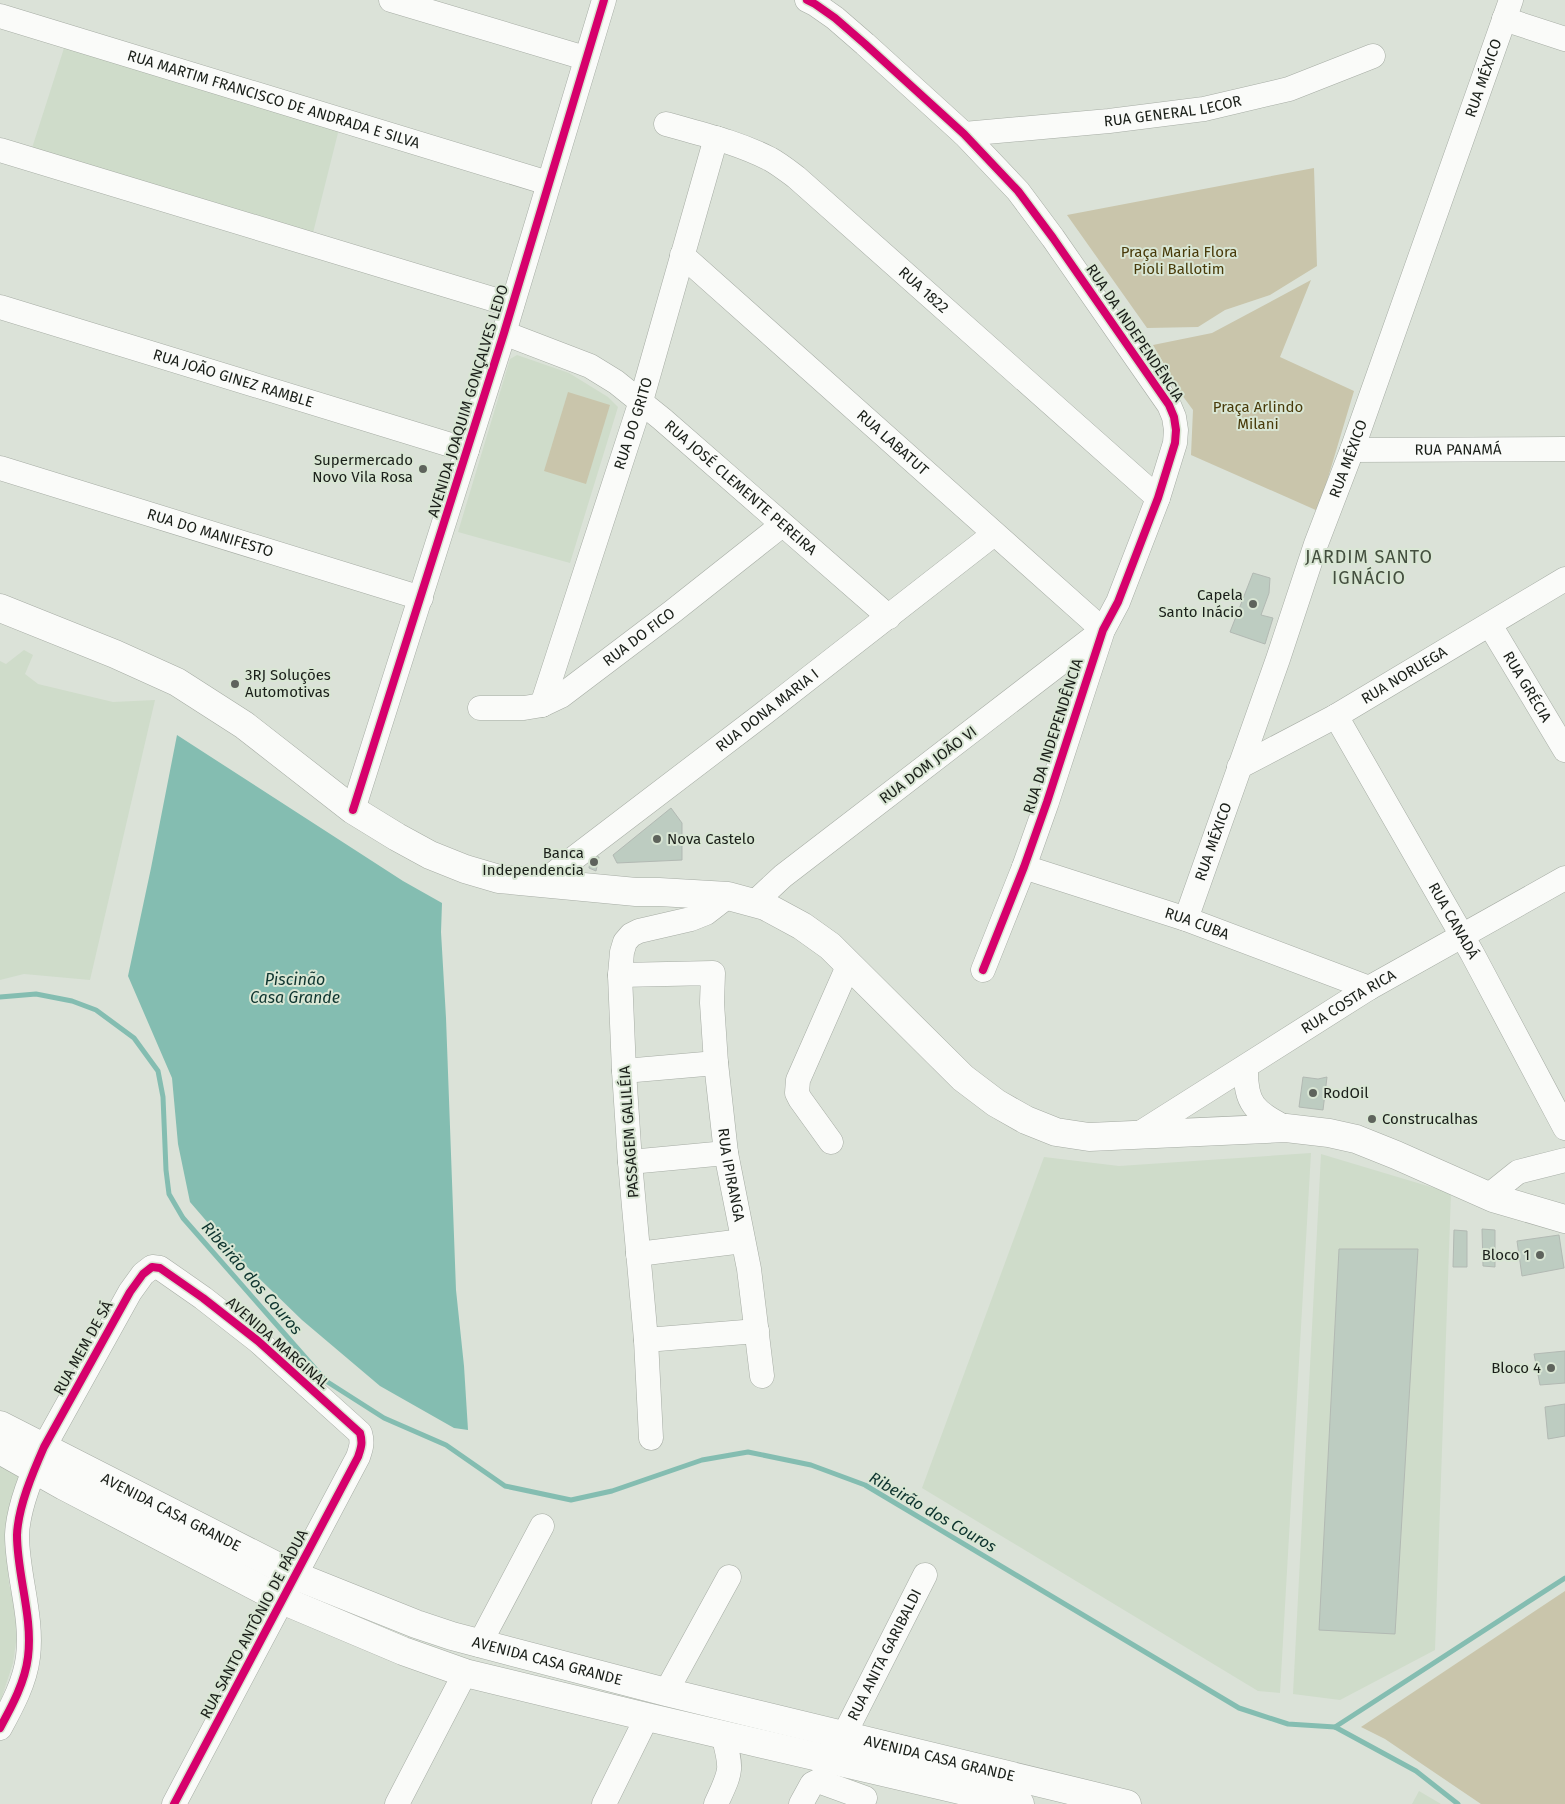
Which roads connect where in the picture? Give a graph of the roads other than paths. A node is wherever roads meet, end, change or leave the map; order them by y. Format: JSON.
{"nodes":[{"id":1,"x":391,"y":0,"type":"edge"},
{"id":2,"x":604,"y":0,"type":"edge"},
{"id":3,"x":815,"y":1,"type":"edge"},
{"id":4,"x":1507,"y":9,"type":"edge"},
{"id":5,"x":0,"y":16,"type":"edge"},
{"id":6,"x":1565,"y":39,"type":"edge"},
{"id":7,"x":1373,"y":56,"type":"dead end"},
{"id":8,"x":585,"y":58,"type":"junction"},
{"id":9,"x":666,"y":124,"type":"dead end"},
{"id":10,"x":964,"y":134,"type":"junction"},
{"id":11,"x":716,"y":138,"type":"junction"},
{"id":12,"x":0,"y":150,"type":"edge"},
{"id":13,"x":548,"y":183,"type":"junction"},
{"id":14,"x":682,"y":255,"type":"junction"},
{"id":15,"x":512,"y":305,"type":"junction"},
{"id":16,"x":0,"y":307,"type":"edge"},
{"id":17,"x":504,"y":333,"type":"junction"},
{"id":18,"x":641,"y":401,"type":"junction"},
{"id":19,"x":1565,"y":449,"type":"edge"},
{"id":20,"x":467,"y":450,"type":"junction"},
{"id":21,"x":1352,"y":450,"type":"junction"},
{"id":22,"x":0,"y":468,"type":"edge"},
{"id":23,"x":1158,"y":498,"type":"junction"},
{"id":24,"x":782,"y":525,"type":"junction"},
{"id":25,"x":994,"y":534,"type":"junction"},
{"id":26,"x":1565,"y":579,"type":"edge"},
{"id":27,"x":421,"y":598,"type":"junction"},
{"id":28,"x":0,"y":608,"type":"edge"},
{"id":29,"x":889,"y":617,"type":"junction"},
{"id":30,"x":1490,"y":625,"type":"junction"},
{"id":31,"x":1103,"y":630,"type":"junction"},
{"id":32,"x":542,"y":705,"type":"junction"},
{"id":33,"x":480,"y":708,"type":"dead end"},
{"id":34,"x":1336,"y":716,"type":"junction"},
{"id":35,"x":1565,"y":750,"type":"edge"},
{"id":36,"x":1239,"y":767,"type":"junction"},
{"id":37,"x":353,"y":810,"type":"junction"},
{"id":38,"x":1024,"y":867,"type":"junction"},
{"id":39,"x":1565,"y":878,"type":"edge"},
{"id":40,"x":540,"y":884,"type":"junction"},
{"id":41,"x":728,"y":896,"type":"junction"},
{"id":42,"x":755,"y":902,"type":"junction"},
{"id":43,"x":1186,"y":919,"type":"junction"},
{"id":44,"x":1462,"y":936,"type":"junction"},
{"id":45,"x":849,"y":964,"type":"junction"},
{"id":46,"x":983,"y":970,"type":"dead end"},
{"id":47,"x":620,"y":975,"type":"junction"},
{"id":48,"x":1369,"y":988,"type":"junction"},
{"id":49,"x":716,"y":1063,"type":"junction"},
{"id":50,"x":1246,"y":1067,"type":"junction"},
{"id":51,"x":624,"y":1071,"type":"junction"},
{"id":52,"x":1286,"y":1128,"type":"junction"},
{"id":53,"x":1565,"y":1128,"type":"edge"},
{"id":54,"x":1137,"y":1135,"type":"junction"},
{"id":55,"x":831,"y":1142,"type":"dead end"},
{"id":56,"x":726,"y":1152,"type":"junction"},
{"id":57,"x":1565,"y":1160,"type":"edge"},
{"id":58,"x":630,"y":1162,"type":"junction"},
{"id":59,"x":1488,"y":1196,"type":"junction"},
{"id":60,"x":1565,"y":1219,"type":"edge"},
{"id":61,"x":743,"y":1241,"type":"junction"},
{"id":62,"x":638,"y":1254,"type":"junction"},
{"id":63,"x":152,"y":1267,"type":"joint"},
{"id":64,"x":757,"y":1331,"type":"junction"},
{"id":65,"x":646,"y":1340,"type":"junction"},
{"id":66,"x":762,"y":1376,"type":"dead end"},
{"id":67,"x":0,"y":1424,"type":"edge"},
{"id":68,"x":651,"y":1438,"type":"dead end"},
{"id":69,"x":0,"y":1450,"type":"edge"},
{"id":70,"x":358,"y":1457,"type":"joint"},
{"id":71,"x":39,"y":1458,"type":"junction"},
{"id":72,"x":542,"y":1526,"type":"dead end"},
{"id":73,"x":926,"y":1575,"type":"dead end"},
{"id":74,"x":296,"y":1576,"type":"junction"},
{"id":75,"x":729,"y":1577,"type":"dead end"},
{"id":76,"x":282,"y":1600,"type":"junction"},
{"id":77,"x":479,"y":1645,"type":"junction"},
{"id":78,"x":465,"y":1673,"type":"junction"},
{"id":79,"x":666,"y":1692,"type":"junction"},
{"id":80,"x":647,"y":1718,"type":"junction"},
{"id":81,"x":0,"y":1728,"type":"edge"},
{"id":82,"x":723,"y":1735,"type":"junction"},
{"id":83,"x":844,"y":1735,"type":"junction"},
{"id":84,"x":865,"y":1798,"type":"dead end"},
{"id":85,"x":174,"y":1804,"type":"edge"},
{"id":86,"x":398,"y":1804,"type":"edge"},
{"id":87,"x":604,"y":1804,"type":"edge"},
{"id":88,"x":716,"y":1804,"type":"edge"},
{"id":89,"x":801,"y":1804,"type":"edge"},
{"id":90,"x":1020,"y":1804,"type":"edge"},
{"id":91,"x":1127,"y":1804,"type":"edge"}],
"edges":[{"from":1,"to":8,"type":"street"},
{"from":2,"to":8,"type":"street","name":"AVENIDA JOAQUIM GONÇALVES LEDO"},
{"from":3,"to":10,"type":"street","name":"RUA DA INDEPENDÊNCIA"},
{"from":4,"to":6,"type":"street"},
{"from":4,"to":21,"type":"street","name":"RUA MÉXICO"},
{"from":5,"to":13,"type":"street","name":"RUA MARTIM FRANCISCO DE ANDRADA E SILVA"},
{"from":7,"to":10,"type":"street","name":"RUA GENERAL LECOR"},
{"from":8,"to":13,"type":"street","name":"AVENIDA JOAQUIM GONÇALVES LEDO"},
{"from":9,"to":11,"type":"street","name":"RUA 1822"},
{"from":10,"to":23,"type":"street","name":"RUA DA INDEPENDÊNCIA"},
{"from":11,"to":14,"type":"street","name":"RUA DO GRITO"},
{"from":11,"to":23,"type":"street","name":"RUA 1822"},
{"from":12,"to":15,"type":"street"},
{"from":13,"to":15,"type":"street","name":"AVENIDA JOAQUIM GONÇALVES LEDO"},
{"from":14,"to":18,"type":"street","name":"RUA DO GRITO"},
{"from":14,"to":25,"type":"street","name":"RUA LABATUT"},
{"from":15,"to":17,"type":"street","name":"AVENIDA JOAQUIM GONÇALVES LEDO"},
{"from":16,"to":20,"type":"street","name":"RUA JOÃO GINEZ RAMBLE"},
{"from":17,"to":18,"type":"street","name":"RUA JOSÉ CLEMENTE PEREIRA"},
{"from":17,"to":20,"type":"street","name":"AVENIDA JOAQUIM GONÇALVES LEDO"},
{"from":18,"to":24,"type":"street","name":"RUA JOSÉ CLEMENTE PEREIRA"},
{"from":18,"to":32,"type":"street","name":"RUA DO GRITO"},
{"from":19,"to":21,"type":"street","name":"RUA PANAMÁ"},
{"from":20,"to":27,"type":"street","name":"AVENIDA JOAQUIM GONÇALVES LEDO"},
{"from":21,"to":36,"type":"street","name":"RUA MÉXICO"},
{"from":22,"to":27,"type":"street","name":"RUA DO MANIFESTO"},
{"from":23,"to":31,"type":"street","name":"RUA DA INDEPENDÊNCIA"},
{"from":24,"to":29,"type":"street","name":"RUA JOSÉ CLEMENTE PEREIRA"},
{"from":24,"to":32,"type":"street","name":"RUA DO FICO"},
{"from":25,"to":29,"type":"street","name":"RUA DONA MARIA I"},
{"from":25,"to":31,"type":"street","name":"RUA LABATUT"},
{"from":26,"to":30,"type":"street","name":"RUA NORUEGA"},
{"from":27,"to":37,"type":"street","name":"AVENIDA JOAQUIM GONÇALVES LEDO"},
{"from":28,"to":37,"type":"main road"},
{"from":29,"to":40,"type":"street","name":"RUA DONA MARIA I"},
{"from":30,"to":34,"type":"street","name":"RUA NORUEGA"},
{"from":30,"to":35,"type":"street","name":"RUA GRÉCIA"},
{"from":31,"to":38,"type":"street","name":"RUA DA INDEPENDÊNCIA"},
{"from":31,"to":42,"type":"street","name":"RUA DOM JOÃO VI"},
{"from":32,"to":33,"type":"street","name":"RUA DO FICO"},
{"from":34,"to":36,"type":"street","name":"RUA NORUEGA"},
{"from":34,"to":44,"type":"street","name":"RUA CANADÁ"},
{"from":36,"to":43,"type":"street","name":"RUA MÉXICO"},
{"from":37,"to":40,"type":"main road"},
{"from":38,"to":43,"type":"street","name":"RUA CUBA"},
{"from":38,"to":46,"type":"street","name":"RUA DA INDEPENDÊNCIA"},
{"from":39,"to":44,"type":"street","name":"RUA COSTA RICA"},
{"from":40,"to":41,"type":"main road"},
{"from":41,"to":42,"type":"main road"},
{"from":41,"to":47,"type":"street","name":"PASSAGEM GALILÉIA"},
{"from":42,"to":45,"type":"main road"},
{"from":43,"to":48,"type":"street","name":"RUA CUBA"},
{"from":44,"to":48,"type":"street","name":"RUA COSTA RICA"},
{"from":44,"to":53,"type":"street","name":"RUA CANADÁ"},
{"from":45,"to":54,"type":"main road"},
{"from":45,"to":55,"type":"street"},
{"from":47,"to":49,"type":"street","name":"RUA IPIRANGA"},
{"from":47,"to":51,"type":"street","name":"PASSAGEM GALILÉIA"},
{"from":48,"to":50,"type":"street","name":"RUA COSTA RICA"},
{"from":49,"to":51,"type":"street"},
{"from":49,"to":56,"type":"street","name":"RUA IPIRANGA"},
{"from":50,"to":52,"type":"street"},
{"from":50,"to":54,"type":"street","name":"RUA COSTA RICA"},
{"from":51,"to":58,"type":"street","name":"PASSAGEM GALILÉIA"},
{"from":52,"to":54,"type":"main road"},
{"from":52,"to":59,"type":"main road"},
{"from":56,"to":58,"type":"street"},
{"from":56,"to":61,"type":"street","name":"RUA IPIRANGA"},
{"from":57,"to":59,"type":"street"},
{"from":58,"to":62,"type":"street","name":"PASSAGEM GALILÉIA"},
{"from":59,"to":60,"type":"main road"},
{"from":61,"to":62,"type":"street"},
{"from":61,"to":64,"type":"street","name":"RUA IPIRANGA"},
{"from":62,"to":65,"type":"street","name":"PASSAGEM GALILÉIA"},
{"from":63,"to":70,"type":"street","name":"AVENIDA MARGINAL"},
{"from":63,"to":71,"type":"street","name":"RUA MEM DE SÁ"},
{"from":64,"to":65,"type":"street"},
{"from":64,"to":66,"type":"street","name":"RUA IPIRANGA"},
{"from":65,"to":68,"type":"street","name":"PASSAGEM GALILÉIA"},
{"from":67,"to":71,"type":"main road","name":"AVENIDA CASA GRANDE"},
{"from":69,"to":71,"type":"main road","name":"AVENIDA CASA GRANDE"},
{"from":70,"to":74,"type":"street","name":"RUA SANTO ANTÔNIO DE PÁDUA"},
{"from":71,"to":74,"type":"main road","name":"AVENIDA CASA GRANDE"},
{"from":71,"to":76,"type":"main road","name":"AVENIDA CASA GRANDE"},
{"from":71,"to":81,"type":"street","name":"RUA MEM DE SÁ"},
{"from":72,"to":77,"type":"street"},
{"from":73,"to":83,"type":"street","name":"RUA ANITA GARIBALDI"},
{"from":74,"to":76,"type":"street","name":"RUA SANTO ANTÔNIO DE PÁDUA"},
{"from":74,"to":77,"type":"main road","name":"AVENIDA CASA GRANDE"},
{"from":75,"to":79,"type":"street"},
{"from":76,"to":78,"type":"main road","name":"AVENIDA CASA GRANDE"},
{"from":76,"to":85,"type":"street","name":"RUA SANTO ANTÔNIO DE PÁDUA"},
{"from":77,"to":79,"type":"main road","name":"AVENIDA CASA GRANDE"},
{"from":78,"to":80,"type":"main road","name":"AVENIDA CASA GRANDE"},
{"from":78,"to":86,"type":"street"},
{"from":79,"to":83,"type":"main road","name":"AVENIDA CASA GRANDE"},
{"from":80,"to":82,"type":"main road","name":"AVENIDA CASA GRANDE"},
{"from":80,"to":87,"type":"street"},
{"from":82,"to":88,"type":"street"},
{"from":82,"to":90,"type":"main road","name":"AVENIDA CASA GRANDE"},
{"from":83,"to":91,"type":"main road","name":"AVENIDA CASA GRANDE"},
{"from":84,"to":89,"type":"street"}]}
